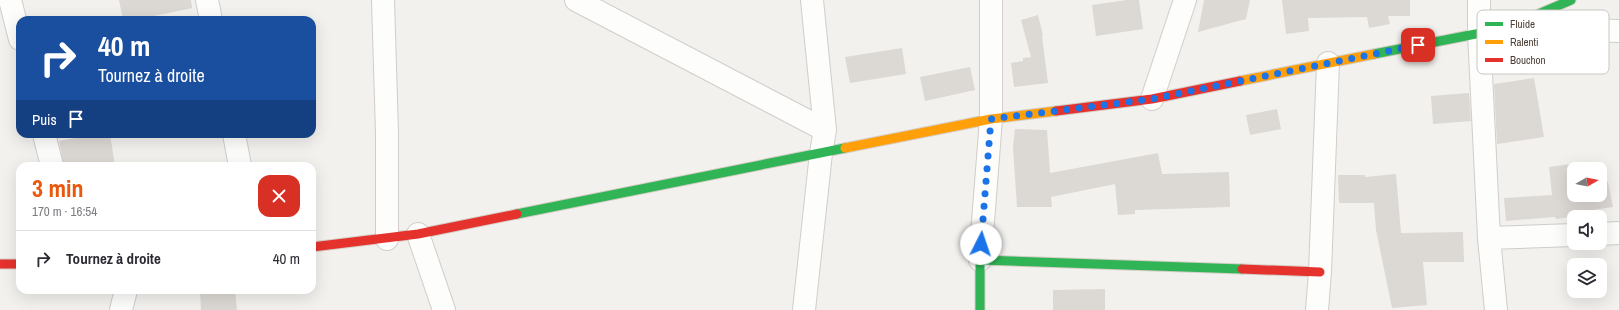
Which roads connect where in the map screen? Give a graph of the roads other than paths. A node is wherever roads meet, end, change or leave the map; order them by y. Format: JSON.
{"nodes":[{"id":1,"x":10,"y":0,"type":"edge"},
{"id":2,"x":207,"y":0,"type":"edge"},
{"id":3,"x":383,"y":0,"type":"edge"},
{"id":4,"x":576,"y":0,"type":"edge"},
{"id":5,"x":812,"y":0,"type":"edge"},
{"id":6,"x":991,"y":0,"type":"edge"},
{"id":7,"x":1185,"y":0,"type":"edge"},
{"id":8,"x":1571,"y":0,"type":"edge"},
{"id":9,"x":1548,"y":10,"type":"edge"},
{"id":10,"x":210,"y":16,"type":"edge"},
{"id":11,"x":16,"y":23,"type":"edge"},
{"id":12,"x":1609,"y":31,"type":"edge"},
{"id":13,"x":1619,"y":31,"type":"edge"},
{"id":14,"x":1477,"y":33,"type":"edge"},
{"id":15,"x":1328,"y":63,"type":"junction"},
{"id":16,"x":1481,"y":74,"type":"edge"},
{"id":17,"x":1152,"y":99,"type":"junction"},
{"id":18,"x":991,"y":119,"type":"junction"},
{"id":19,"x":825,"y":130,"type":"junction"},
{"id":20,"x":45,"y":138,"type":"edge"},
{"id":21,"x":235,"y":138,"type":"edge"},
{"id":22,"x":822,"y":153,"type":"junction"},
{"id":23,"x":51,"y":162,"type":"edge"},
{"id":24,"x":239,"y":162,"type":"edge"},
{"id":25,"x":1619,"y":233,"type":"edge"},
{"id":26,"x":418,"y":234,"type":"junction"},
{"id":27,"x":1607,"y":234,"type":"edge"},
{"id":28,"x":1567,"y":235,"type":"edge"},
{"id":29,"x":1489,"y":238,"type":"junction"},
{"id":30,"x":387,"y":239,"type":"junction"},
{"id":31,"x":316,"y":247,"type":"edge"},
{"id":32,"x":980,"y":260,"type":"junction"},
{"id":33,"x":0,"y":264,"type":"edge"},
{"id":34,"x":16,"y":264,"type":"edge"},
{"id":35,"x":1320,"y":272,"type":"junction"},
{"id":36,"x":125,"y":294,"type":"edge"},
{"id":37,"x":121,"y":310,"type":"edge"},
{"id":38,"x":444,"y":310,"type":"edge"},
{"id":39,"x":805,"y":310,"type":"edge"},
{"id":40,"x":980,"y":310,"type":"edge"},
{"id":41,"x":1317,"y":310,"type":"edge"},
{"id":42,"x":1496,"y":310,"type":"edge"}],
"edges":[{"from":1,"to":11,"type":"street"},
{"from":2,"to":10,"type":"street"},
{"from":3,"to":30,"type":"street"},
{"from":4,"to":19,"type":"street"},
{"from":5,"to":19,"type":"street"},
{"from":6,"to":18,"type":"street"},
{"from":7,"to":17,"type":"street"},
{"from":8,"to":9,"type":"main road"},
{"from":12,"to":13,"type":"street"},
{"from":14,"to":15,"type":"main road"},
{"from":15,"to":17,"type":"main road"},
{"from":15,"to":35,"type":"street"},
{"from":16,"to":29,"type":"street"},
{"from":17,"to":18,"type":"main road"},
{"from":18,"to":22,"type":"main road"},
{"from":18,"to":32,"type":"street"},
{"from":19,"to":22,"type":"street"},
{"from":20,"to":23,"type":"street"},
{"from":21,"to":24,"type":"street"},
{"from":22,"to":26,"type":"main road"},
{"from":22,"to":39,"type":"street"},
{"from":25,"to":27,"type":"street"},
{"from":26,"to":30,"type":"main road"},
{"from":26,"to":38,"type":"street"},
{"from":28,"to":29,"type":"street"},
{"from":29,"to":42,"type":"street"},
{"from":30,"to":31,"type":"main road"},
{"from":32,"to":35,"type":"main road"},
{"from":32,"to":40,"type":"main road"},
{"from":33,"to":34,"type":"main road"},
{"from":35,"to":41,"type":"street"},
{"from":36,"to":37,"type":"street"}]}
